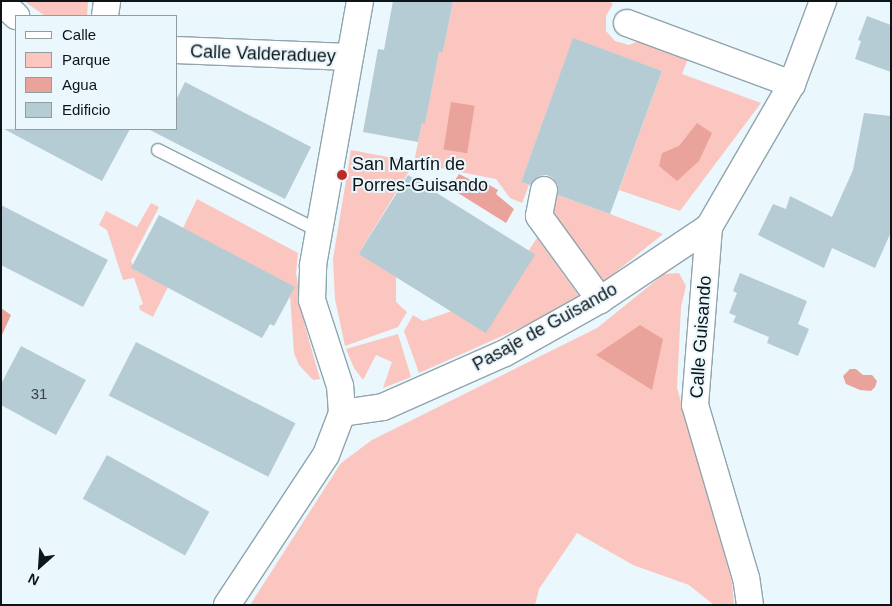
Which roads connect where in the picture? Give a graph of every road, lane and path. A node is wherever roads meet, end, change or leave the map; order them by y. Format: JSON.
{"nodes":[{"id":1,"x":107,"y":1,"type":"edge"},
{"id":2,"x":360,"y":1,"type":"edge"},
{"id":3,"x":822,"y":1,"type":"edge"},
{"id":4,"x":1,"y":2,"type":"edge"},
{"id":5,"x":15,"y":15,"type":"edge"},
{"id":6,"x":105,"y":15,"type":"edge"},
{"id":7,"x":627,"y":23,"type":"dead end"},
{"id":8,"x":178,"y":50,"type":"edge"},
{"id":9,"x":349,"y":57,"type":"junction"},
{"id":10,"x":792,"y":84,"type":"junction"},
{"id":11,"x":158,"y":150,"type":"dead end"},
{"id":12,"x":544,"y":190,"type":"dead end"},
{"id":13,"x":710,"y":227,"type":"junction"},
{"id":14,"x":319,"y":231,"type":"junction"},
{"id":15,"x":600,"y":300,"type":"junction"},
{"id":16,"x":342,"y":413,"type":"junction"},
{"id":17,"x":227,"y":605,"type":"edge"},
{"id":18,"x":750,"y":605,"type":"edge"}],
"edges":[{"from":1,"to":6,"type":"street"},
{"from":2,"to":9,"type":"street"},
{"from":3,"to":10,"type":"street","name":"Calle Guisando"},
{"from":4,"to":5,"type":"street"},
{"from":7,"to":10,"type":"street"},
{"from":8,"to":9,"type":"street","name":"Calle Valderaduey"},
{"from":9,"to":14,"type":"street"},
{"from":10,"to":13,"type":"street","name":"Calle Guisando"},
{"from":11,"to":14,"type":"lane"},
{"from":12,"to":15,"type":"street"},
{"from":13,"to":15,"type":"street","name":"Pasaje de Guisando"},
{"from":13,"to":18,"type":"street","name":"Calle Guisando"},
{"from":14,"to":16,"type":"street"},
{"from":15,"to":16,"type":"street","name":"Pasaje de Guisando"},
{"from":16,"to":17,"type":"street"}]}
